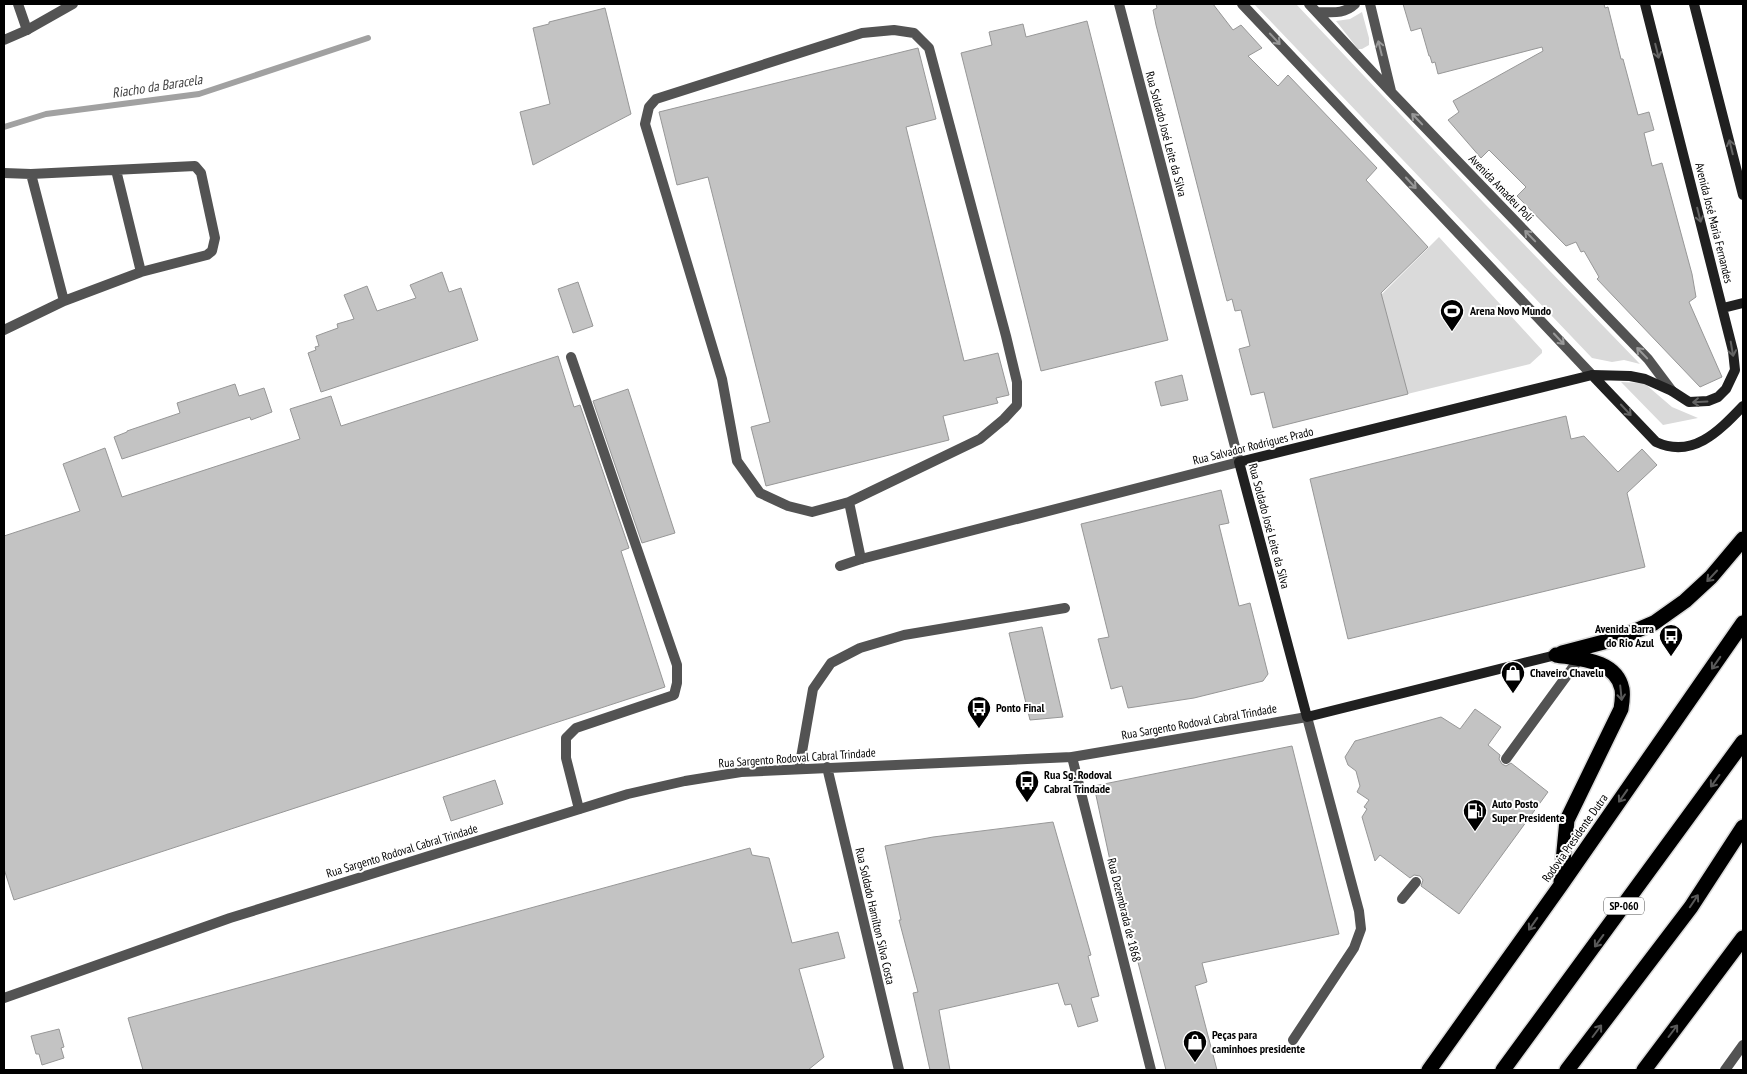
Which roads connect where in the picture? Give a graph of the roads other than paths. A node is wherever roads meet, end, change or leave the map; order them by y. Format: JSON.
{"nodes":[{"id":1,"x":18,"y":4,"type":"edge"},
{"id":2,"x":73,"y":4,"type":"edge"},
{"id":3,"x":1119,"y":4,"type":"edge"},
{"id":4,"x":1242,"y":4,"type":"edge"},
{"id":5,"x":1309,"y":4,"type":"edge"},
{"id":6,"x":1355,"y":4,"type":"edge"},
{"id":7,"x":1370,"y":4,"type":"edge"},
{"id":8,"x":1645,"y":4,"type":"edge"},
{"id":9,"x":1694,"y":4,"type":"edge"},
{"id":10,"x":1317,"y":12,"type":"junction"},
{"id":11,"x":26,"y":30,"type":"junction"},
{"id":12,"x":4,"y":40,"type":"edge"},
{"id":13,"x":1391,"y":92,"type":"junction"},
{"id":14,"x":116,"y":170,"type":"junction"},
{"id":15,"x":4,"y":174,"type":"edge"},
{"id":16,"x":31,"y":174,"type":"junction"},
{"id":17,"x":1743,"y":195,"type":"edge"},
{"id":18,"x":141,"y":272,"type":"junction"},
{"id":19,"x":64,"y":301,"type":"junction"},
{"id":20,"x":1743,"y":303,"type":"edge"},
{"id":21,"x":1723,"y":308,"type":"junction"},
{"id":22,"x":4,"y":330,"type":"edge"},
{"id":23,"x":571,"y":357,"type":"dead end"},
{"id":24,"x":1592,"y":375,"type":"junction"},
{"id":25,"x":1672,"y":391,"type":"junction"},
{"id":26,"x":1743,"y":406,"type":"edge"},
{"id":27,"x":1240,"y":462,"type":"junction"},
{"id":28,"x":849,"y":502,"type":"junction"},
{"id":29,"x":1743,"y":539,"type":"edge"},
{"id":30,"x":861,"y":559,"type":"junction"},
{"id":31,"x":840,"y":566,"type":"dead end"},
{"id":32,"x":1065,"y":608,"type":"dead end"},
{"id":33,"x":1743,"y":622,"type":"edge"},
{"id":34,"x":1556,"y":655,"type":"junction"},
{"id":35,"x":1580,"y":659,"type":"junction"},
{"id":36,"x":1307,"y":717,"type":"junction"},
{"id":37,"x":1743,"y":742,"type":"edge"},
{"id":38,"x":1072,"y":756,"type":"junction"},
{"id":39,"x":1506,"y":759,"type":"dead end"},
{"id":40,"x":827,"y":767,"type":"junction"},
{"id":41,"x":799,"y":769,"type":"junction"},
{"id":42,"x":579,"y":809,"type":"junction"},
{"id":43,"x":1743,"y":827,"type":"edge"},
{"id":44,"x":1416,"y":882,"type":"dead end"},
{"id":45,"x":1561,"y":884,"type":"junction"},
{"id":46,"x":1402,"y":899,"type":"dead end"},
{"id":47,"x":1743,"y":938,"type":"edge"},
{"id":48,"x":4,"y":998,"type":"edge"},
{"id":49,"x":1293,"y":1040,"type":"dead end"},
{"id":50,"x":1743,"y":1045,"type":"edge"},
{"id":51,"x":899,"y":1070,"type":"edge"},
{"id":52,"x":1151,"y":1070,"type":"edge"},
{"id":53,"x":1429,"y":1070,"type":"edge"},
{"id":54,"x":1503,"y":1070,"type":"edge"},
{"id":55,"x":1567,"y":1070,"type":"edge"},
{"id":56,"x":1644,"y":1070,"type":"edge"},
{"id":57,"x":1725,"y":1070,"type":"edge"}],
"edges":[{"from":1,"to":11,"type":"street"},
{"from":2,"to":11,"type":"street"},
{"from":3,"to":27,"type":"street","name":"Rua Soldado José Leite da Silva"},
{"from":4,"to":24,"type":"street","one_way":true},
{"from":5,"to":10,"type":"street","name":"Avenida Amadeu Poli"},
{"from":6,"to":10,"type":"street"},
{"from":13,"to":7,"type":"street","one_way":true},
{"from":8,"to":21,"type":"main road","name":"Avenida José Maria Fernandes","one_way":true},
{"from":17,"to":9,"type":"main road","one_way":true},
{"from":10,"to":13,"type":"street","name":"Avenida Amadeu Poli"},
{"from":11,"to":12,"type":"street"},
{"from":25,"to":13,"type":"street","name":"Avenida Amadeu Poli","one_way":true},
{"from":14,"to":16,"type":"street"},
{"from":14,"to":18,"type":"street"},
{"from":14,"to":18,"type":"street"},
{"from":15,"to":16,"type":"street"},
{"from":16,"to":19,"type":"street"},
{"from":18,"to":19,"type":"street"},
{"from":19,"to":22,"type":"street"},
{"from":20,"to":21,"type":"main road"},
{"from":21,"to":25,"type":"main road","name":"Avenida José Maria Fernandes","one_way":true},
{"from":23,"to":42,"type":"street"},
{"from":24,"to":25,"type":"main road","name":"Rua Salvador Rodrigues Prado"},
{"from":24,"to":26,"type":"main road","one_way":true},
{"from":24,"to":27,"type":"main road","name":"Rua Salvador Rodrigues Prado"},
{"from":27,"to":30,"type":"street","name":"Rua Salvador Rodrigues Prado"},
{"from":27,"to":36,"type":"main road","name":"Rua Soldado José Leite da Silva"},
{"from":28,"to":28,"type":"street"},
{"from":28,"to":30,"type":"street"},
{"from":29,"to":34,"type":"highway","one_way":true},
{"from":30,"to":31,"type":"street","name":"Rua Salvador Rodrigues Prado"},
{"from":32,"to":41,"type":"street"},
{"from":33,"to":45,"type":"highway","name":"Rodovia Presidente Dutra","one_way":true},
{"from":34,"to":35,"type":"highway"},
{"from":34,"to":36,"type":"main road","name":"Rua Sargento Rodoval Cabral Trindade"},
{"from":35,"to":39,"type":"street"},
{"from":35,"to":45,"type":"highway","one_way":true},
{"from":36,"to":38,"type":"street","name":"Rua Sargento Rodoval Cabral Trindade"},
{"from":36,"to":49,"type":"street","name":"Rua Soldado José Leite da Silva"},
{"from":37,"to":54,"type":"highway","number":"SP-060","one_way":true},
{"from":38,"to":40,"type":"street","name":"Rua Sargento Rodoval Cabral Trindade"},
{"from":38,"to":52,"type":"street","name":"Rua Dezembrada de 1868"},
{"from":40,"to":41,"type":"street","name":"Rua Sargento Rodoval Cabral Trindade"},
{"from":40,"to":51,"type":"street","name":"Rua Soldado Hamílton Silva Costa"},
{"from":41,"to":42,"type":"street","name":"Rua Sargento Rodoval Cabral Trindade"},
{"from":42,"to":48,"type":"street","name":"Rua Sargento Rodoval Cabral Trindade"},
{"from":55,"to":43,"type":"highway","one_way":true},
{"from":44,"to":46,"type":"street"},
{"from":45,"to":53,"type":"highway","name":"Rodovia Presidente Dutra","one_way":true},
{"from":56,"to":47,"type":"highway","one_way":true},
{"from":50,"to":57,"type":"street"}]}
